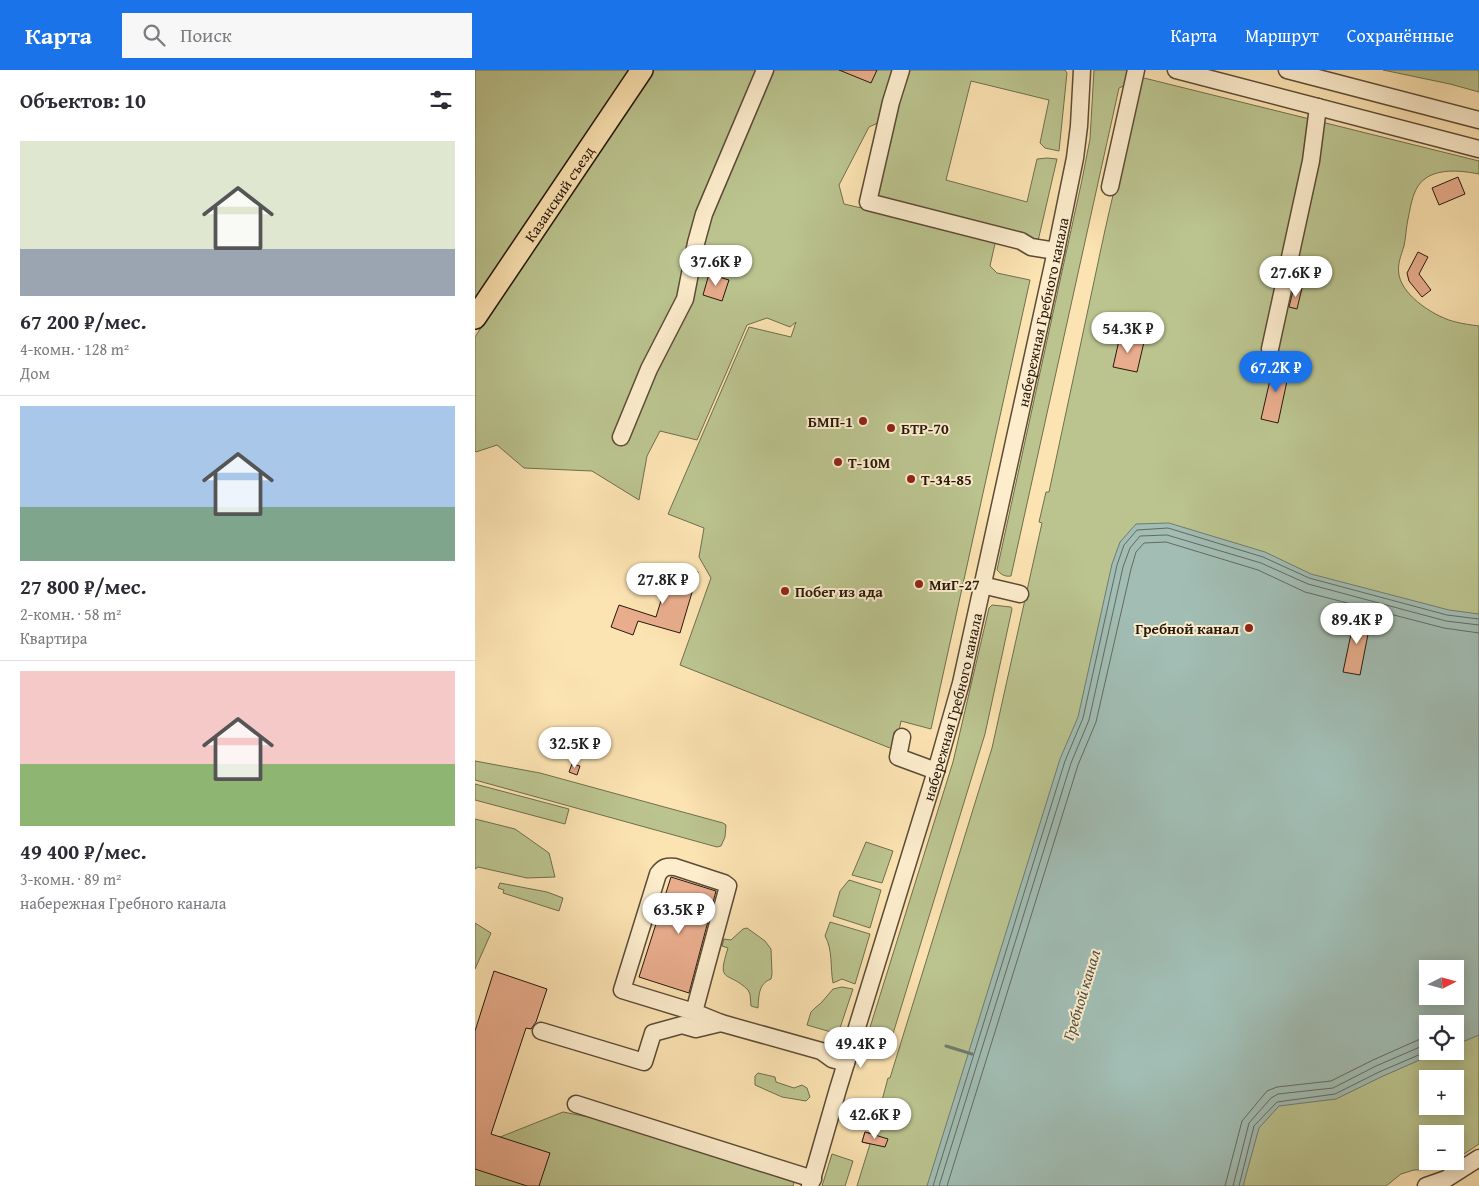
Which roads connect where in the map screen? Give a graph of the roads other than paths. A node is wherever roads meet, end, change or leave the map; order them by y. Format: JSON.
{"nodes":[{"id":1,"x":642,"y":70,"type":"edge"},
{"id":2,"x":765,"y":70,"type":"edge"},
{"id":3,"x":901,"y":70,"type":"edge"},
{"id":4,"x":1136,"y":70,"type":"edge"},
{"id":5,"x":1176,"y":70,"type":"edge"},
{"id":6,"x":1287,"y":70,"type":"edge"},
{"id":7,"x":1081,"y":72,"type":"edge"},
{"id":8,"x":1318,"y":107,"type":"junction"},
{"id":9,"x":1479,"y":120,"type":"edge"},
{"id":10,"x":1479,"y":149,"type":"edge"},
{"id":11,"x":1110,"y":187,"type":"dead end"},
{"id":12,"x":1056,"y":251,"type":"junction"},
{"id":13,"x":475,"y":318,"type":"edge"},
{"id":14,"x":1270,"y":349,"type":"dead end"},
{"id":15,"x":621,"y":438,"type":"dead end"},
{"id":16,"x":983,"y":585,"type":"junction"},
{"id":17,"x":1020,"y":594,"type":"dead end"},
{"id":18,"x":902,"y":737,"type":"dead end"},
{"id":19,"x":936,"y":771,"type":"junction"},
{"id":20,"x":694,"y":1012,"type":"junction"},
{"id":21,"x":721,"y":1023,"type":"junction"},
{"id":22,"x":541,"y":1031,"type":"dead end"},
{"id":23,"x":846,"y":1063,"type":"junction"},
{"id":24,"x":576,"y":1104,"type":"dead end"},
{"id":25,"x":1479,"y":1158,"type":"edge"},
{"id":26,"x":811,"y":1182,"type":"edge"},
{"id":27,"x":1426,"y":1186,"type":"edge"}],
"edges":[{"from":1,"to":13,"type":"main road","name":"Казанский съезд"},
{"from":2,"to":15,"type":"street"},
{"from":3,"to":12,"type":"street"},
{"from":4,"to":11,"type":"street"},
{"from":5,"to":8,"type":"street"},
{"from":6,"to":9,"type":"street"},
{"from":7,"to":12,"type":"street","name":"набережная Гребного канала"},
{"from":8,"to":10,"type":"street"},
{"from":8,"to":14,"type":"street"},
{"from":12,"to":16,"type":"street","name":"набережная Гребного канала"},
{"from":16,"to":17,"type":"street"},
{"from":16,"to":19,"type":"street","name":"набережная Гребного канала"},
{"from":18,"to":19,"type":"street"},
{"from":19,"to":23,"type":"street","name":"набережная Гребного канала"},
{"from":20,"to":20,"type":"street"},
{"from":20,"to":21,"type":"street"},
{"from":21,"to":22,"type":"street"},
{"from":21,"to":23,"type":"street"},
{"from":23,"to":26,"type":"street","name":"набережная Гребного канала"},
{"from":24,"to":26,"type":"street"},
{"from":25,"to":27,"type":"street"}]}
